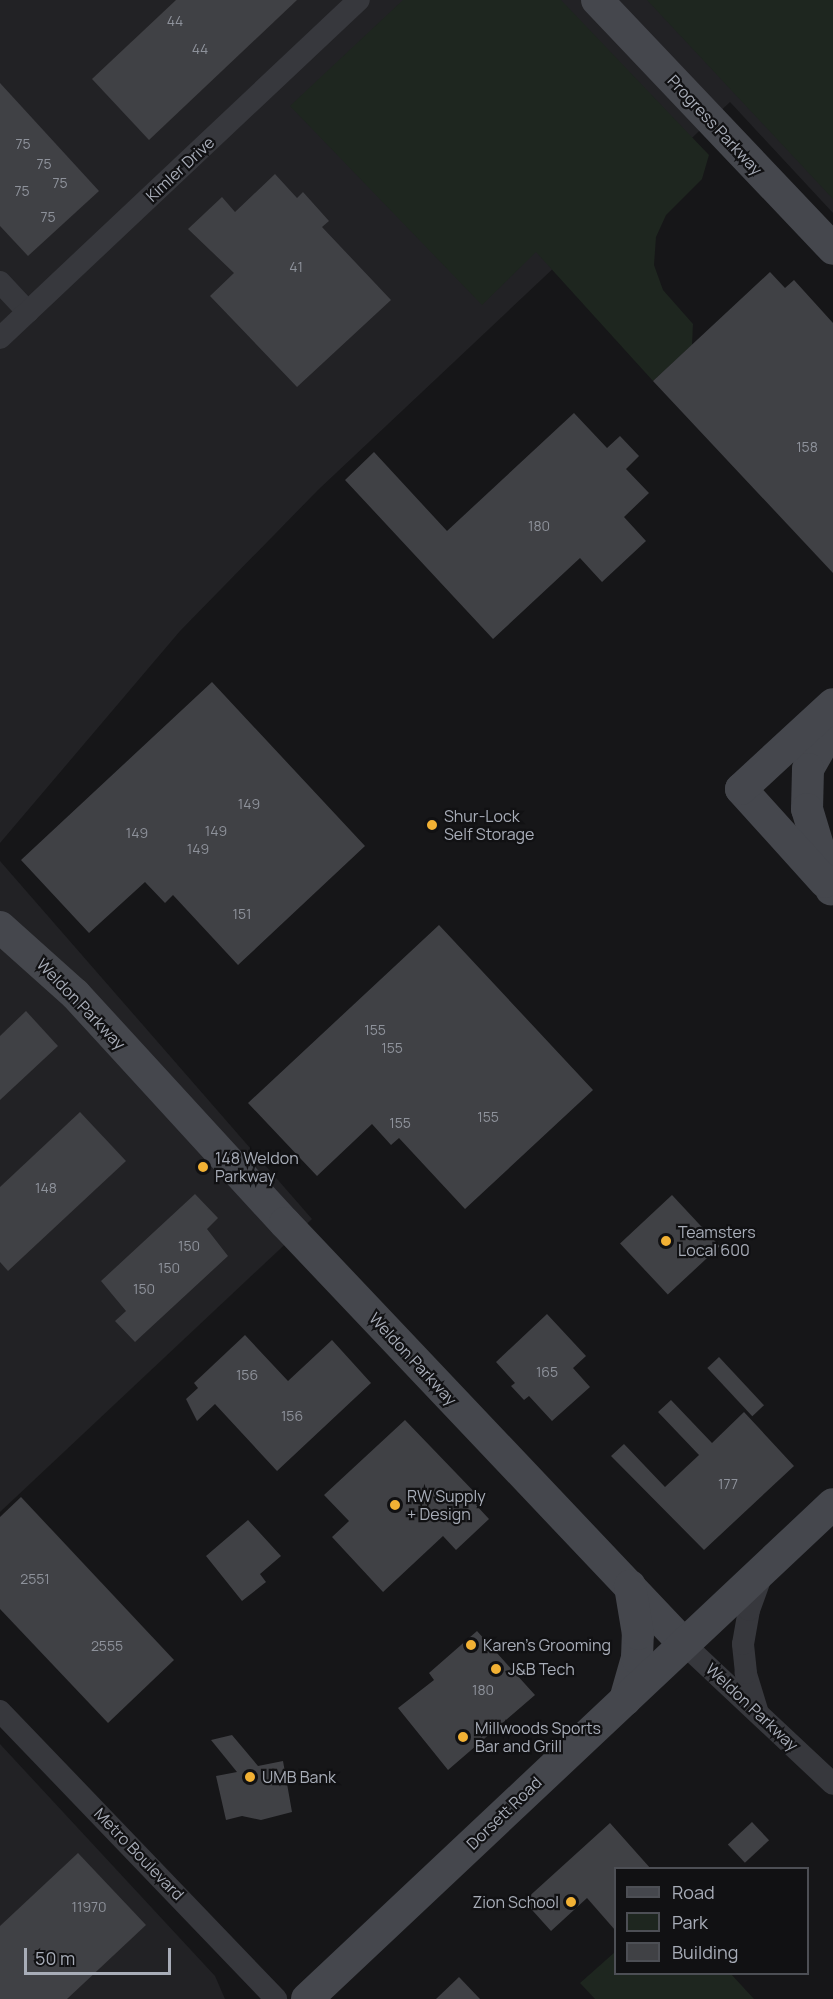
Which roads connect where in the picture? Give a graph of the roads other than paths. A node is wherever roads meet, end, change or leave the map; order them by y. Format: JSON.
{"nodes":[{"id":1,"x":359,"y":0,"type":"edge"},
{"id":2,"x":597,"y":0,"type":"edge"},
{"id":3,"x":833,"y":249,"type":"edge"},
{"id":4,"x":0,"y":282,"type":"edge"},
{"id":5,"x":28,"y":312,"type":"junction"},
{"id":6,"x":0,"y":338,"type":"edge"},
{"id":7,"x":831,"y":723,"type":"edge"},
{"id":8,"x":832,"y":890,"type":"edge"},
{"id":9,"x":0,"y":927,"type":"edge"},
{"id":10,"x":833,"y":1504,"type":"edge"},
{"id":11,"x":764,"y":1568,"type":"junction"},
{"id":12,"x":630,"y":1586,"type":"junction"},
{"id":13,"x":684,"y":1644,"type":"junction"},
{"id":14,"x":625,"y":1700,"type":"junction"},
{"id":15,"x":0,"y":1711,"type":"edge"},
{"id":16,"x":758,"y":1711,"type":"junction"},
{"id":17,"x":833,"y":1784,"type":"edge"},
{"id":18,"x":276,"y":1999,"type":"edge"},
{"id":19,"x":307,"y":1999,"type":"edge"}],
"edges":[{"from":1,"to":5,"type":"street","name":"Kimler Drive"},
{"from":2,"to":3,"type":"street","name":"Progress Parkway"},
{"from":4,"to":5,"type":"street"},
{"from":5,"to":6,"type":"street","name":"Kimler Drive"},
{"from":7,"to":8,"type":"street"},
{"from":7,"to":8,"type":"street"},
{"from":9,"to":12,"type":"street","name":"Weldon Parkway"},
{"from":10,"to":11,"type":"street","name":"Dorsett Road"},
{"from":11,"to":13,"type":"street","name":"Dorsett Road"},
{"from":11,"to":16,"type":"street"},
{"from":12,"to":13,"type":"street","name":"Weldon Parkway"},
{"from":12,"to":14,"type":"street"},
{"from":13,"to":14,"type":"street","name":"Dorsett Road"},
{"from":13,"to":16,"type":"street","name":"Weldon Parkway"},
{"from":14,"to":19,"type":"street","name":"Dorsett Road"},
{"from":15,"to":18,"type":"street","name":"Metro Boulevard"},
{"from":16,"to":17,"type":"street","name":"Weldon Parkway"}]}
